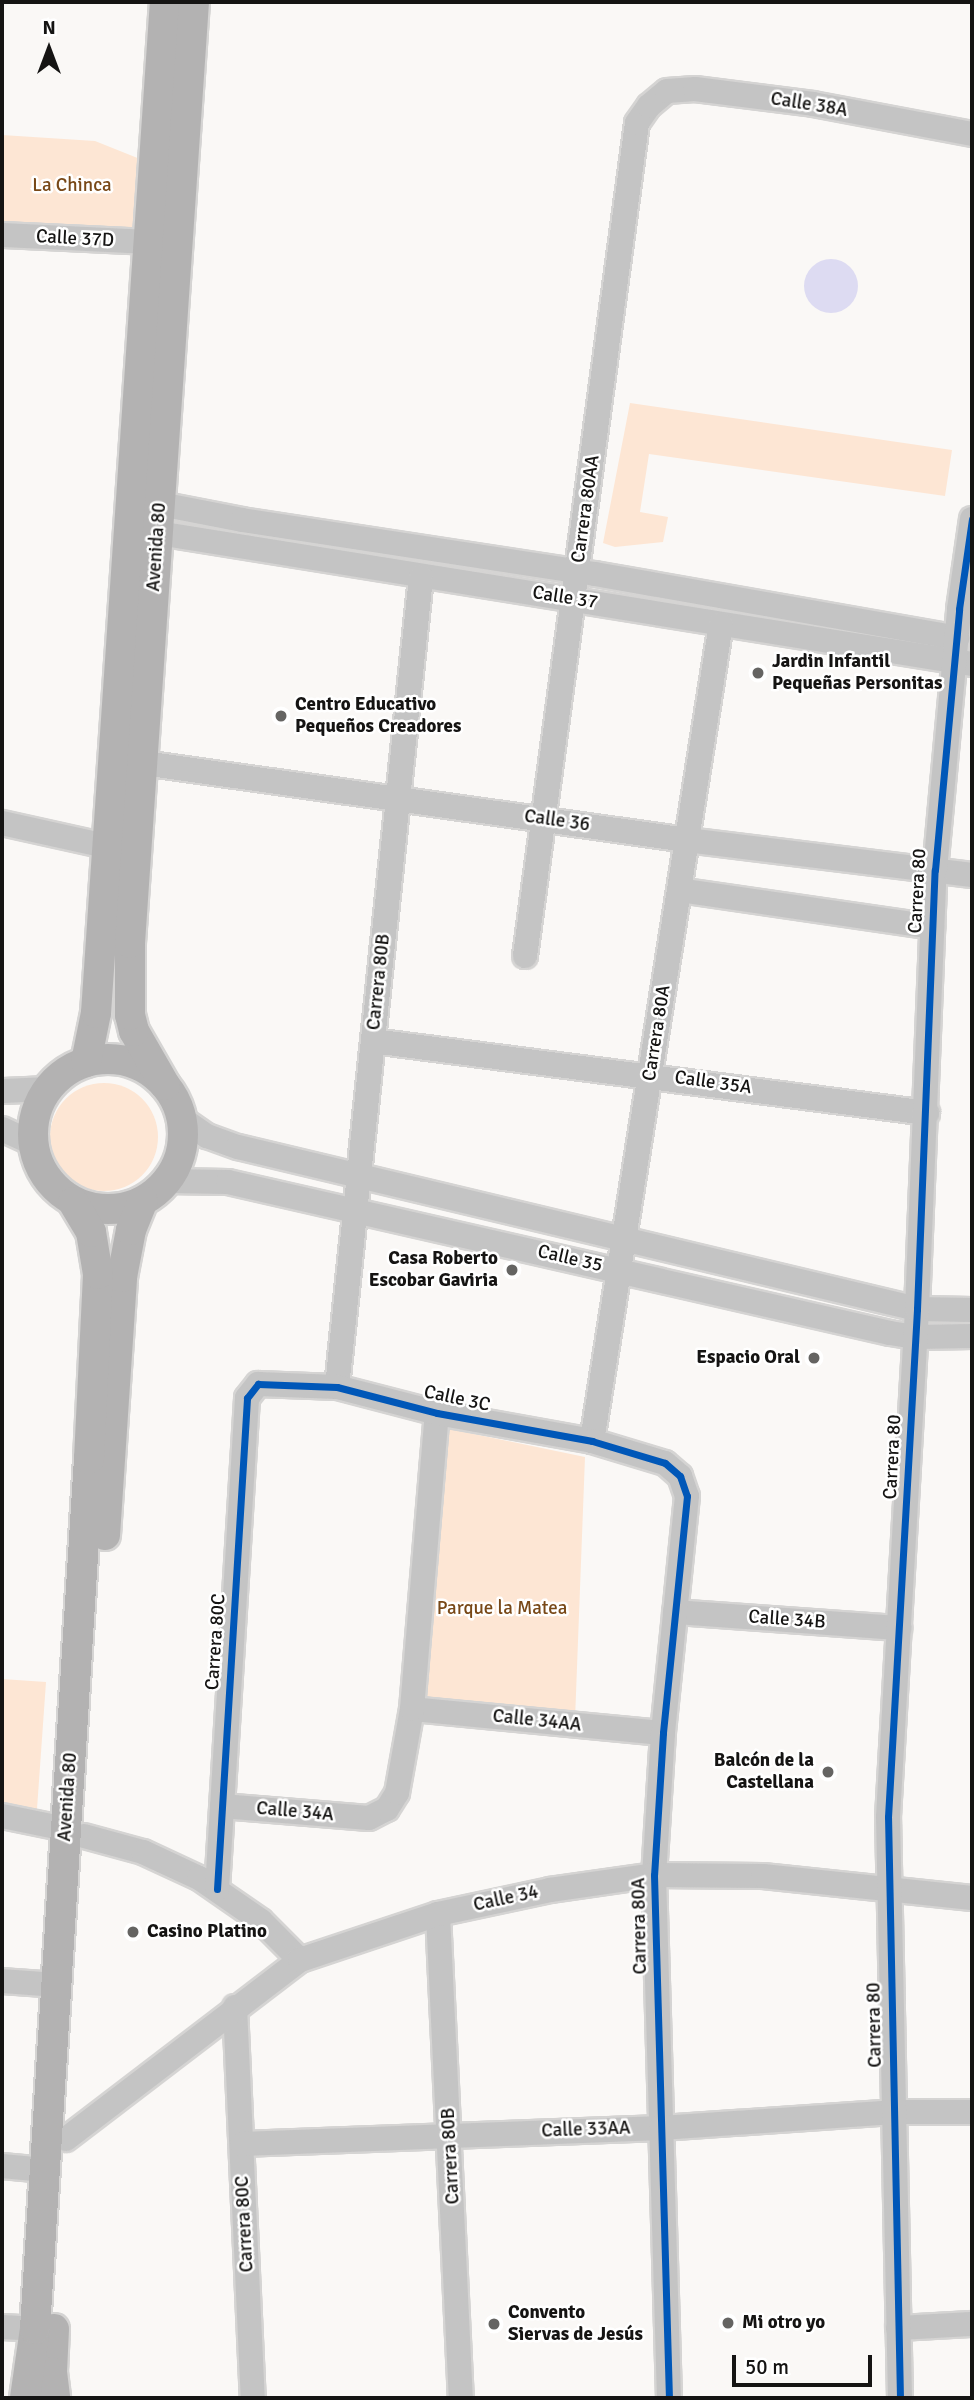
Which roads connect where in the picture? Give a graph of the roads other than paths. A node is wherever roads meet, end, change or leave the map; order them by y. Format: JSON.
{"nodes":[{"id":1,"x":165,"y":2,"type":"edge"},
{"id":2,"x":194,"y":2,"type":"edge"},
{"id":3,"x":649,"y":106,"type":"joint"},
{"id":4,"x":972,"y":134,"type":"edge"},
{"id":5,"x":2,"y":235,"type":"edge"},
{"id":6,"x":148,"y":242,"type":"junction"},
{"id":7,"x":159,"y":519,"type":"junction"},
{"id":8,"x":972,"y":519,"type":"edge"},
{"id":9,"x":578,"y":572,"type":"junction"},
{"id":10,"x":421,"y":577,"type":"junction"},
{"id":11,"x":574,"y":599,"type":"junction"},
{"id":12,"x":721,"y":624,"type":"junction"},
{"id":13,"x":961,"y":654,"type":"edge"},
{"id":14,"x":143,"y":764,"type":"junction"},
{"id":15,"x":398,"y":797,"type":"junction"},
{"id":16,"x":545,"y":820,"type":"junction"},
{"id":17,"x":2,"y":822,"type":"edge"},
{"id":18,"x":687,"y":840,"type":"junction"},
{"id":19,"x":106,"y":846,"type":"junction"},
{"id":20,"x":935,"y":870,"type":"junction"},
{"id":21,"x":972,"y":875,"type":"edge"},
{"id":22,"x":679,"y":890,"type":"junction"},
{"id":23,"x":932,"y":927,"type":"junction"},
{"id":24,"x":526,"y":956,"type":"dead end"},
{"id":25,"x":373,"y":1041,"type":"junction"},
{"id":26,"x":86,"y":1062,"type":"junction"},
{"id":27,"x":650,"y":1075,"type":"junction"},
{"id":28,"x":164,"y":1085,"type":"junction"},
{"id":29,"x":47,"y":1089,"type":"junction"},
{"id":30,"x":2,"y":1091,"type":"edge"},
{"id":31,"x":926,"y":1113,"type":"junction"},
{"id":32,"x":181,"y":1118,"type":"junction"},
{"id":33,"x":2,"y":1129,"type":"edge"},
{"id":34,"x":32,"y":1143,"type":"junction"},
{"id":35,"x":359,"y":1176,"type":"junction"},
{"id":36,"x":167,"y":1181,"type":"junction"},
{"id":37,"x":143,"y":1201,"type":"junction"},
{"id":38,"x":73,"y":1202,"type":"junction"},
{"id":39,"x":356,"y":1210,"type":"junction"},
{"id":40,"x":624,"y":1240,"type":"junction"},
{"id":41,"x":619,"y":1271,"type":"junction"},
{"id":42,"x":917,"y":1309,"type":"junction"},
{"id":43,"x":972,"y":1310,"type":"edge"},
{"id":44,"x":972,"y":1336,"type":"edge"},
{"id":45,"x":916,"y":1337,"type":"junction"},
{"id":46,"x":337,"y":1387,"type":"junction"},
{"id":47,"x":247,"y":1398,"type":"joint"},
{"id":48,"x":437,"y":1413,"type":"junction"},
{"id":49,"x":592,"y":1441,"type":"junction"},
{"id":50,"x":665,"y":1463,"type":"joint"},
{"id":51,"x":675,"y":1612,"type":"junction"},
{"id":52,"x":899,"y":1628,"type":"junction"},
{"id":53,"x":412,"y":1709,"type":"junction"},
{"id":54,"x":663,"y":1733,"type":"junction"},
{"id":55,"x":222,"y":1806,"type":"junction"},
{"id":56,"x":2,"y":1816,"type":"edge"},
{"id":57,"x":75,"y":1832,"type":"junction"},
{"id":58,"x":654,"y":1875,"type":"junction"},
{"id":59,"x":216,"y":1889,"type":"junction"},
{"id":60,"x":888,"y":1890,"type":"junction"},
{"id":61,"x":972,"y":1898,"type":"edge"},
{"id":62,"x":438,"y":1914,"type":"junction"},
{"id":63,"x":300,"y":1960,"type":"junction"},
{"id":64,"x":2,"y":1981,"type":"edge"},
{"id":65,"x":57,"y":1984,"type":"junction"},
{"id":66,"x":235,"y":2007,"type":"junction"},
{"id":67,"x":893,"y":2112,"type":"junction"},
{"id":68,"x":972,"y":2112,"type":"edge"},
{"id":69,"x":661,"y":2128,"type":"junction"},
{"id":70,"x":450,"y":2135,"type":"junction"},
{"id":71,"x":66,"y":2139,"type":"junction"},
{"id":72,"x":242,"y":2144,"type":"junction"},
{"id":73,"x":2,"y":2166,"type":"edge"},
{"id":74,"x":45,"y":2170,"type":"junction"},
{"id":75,"x":972,"y":2324,"type":"edge"},
{"id":76,"x":2,"y":2327,"type":"edge"},
{"id":77,"x":898,"y":2328,"type":"junction"},
{"id":78,"x":35,"y":2329,"type":"junction"},
{"id":79,"x":25,"y":2398,"type":"edge"},
{"id":80,"x":55,"y":2398,"type":"edge"},
{"id":81,"x":253,"y":2398,"type":"edge"},
{"id":82,"x":461,"y":2398,"type":"edge"},
{"id":83,"x":669,"y":2398,"type":"edge"},
{"id":84,"x":900,"y":2398,"type":"edge"}],
"edges":[{"from":1,"to":6,"type":"main road","name":"Avenida 80"},
{"from":2,"to":7,"type":"main road","name":"Avenida 80"},
{"from":3,"to":4,"type":"street","name":"Calle 38A"},
{"from":3,"to":9,"type":"street","name":"Carrera 80AA"},
{"from":5,"to":6,"type":"street","name":"Calle 37D"},
{"from":6,"to":19,"type":"main road","name":"Avenida 80"},
{"from":7,"to":9,"type":"street","name":"Calle 37"},
{"from":7,"to":10,"type":"street","name":"Calle 37"},
{"from":7,"to":14,"type":"main road","name":"Avenida 80"},
{"from":8,"to":13,"type":"street","name":"Carrera 80"},
{"from":9,"to":11,"type":"street","name":"Carrera 80AA"},
{"from":9,"to":13,"type":"street","name":"Calle 37"},
{"from":10,"to":11,"type":"street","name":"Calle 37"},
{"from":10,"to":15,"type":"street","name":"Carrera 80B"},
{"from":11,"to":12,"type":"street","name":"Calle 37"},
{"from":11,"to":16,"type":"street","name":"Carrera 80AA"},
{"from":12,"to":13,"type":"street","name":"Calle 37"},
{"from":12,"to":18,"type":"street","name":"Carrera 80A"},
{"from":13,"to":20,"type":"street","name":"Carrera 80"},
{"from":14,"to":15,"type":"street","name":"Calle 36"},
{"from":14,"to":28,"type":"main road","name":"Avenida 80"},
{"from":15,"to":16,"type":"street","name":"Calle 36"},
{"from":15,"to":25,"type":"street","name":"Carrera 80B"},
{"from":16,"to":18,"type":"street","name":"Calle 36"},
{"from":16,"to":24,"type":"street","name":"Carrera 80AA"},
{"from":17,"to":19,"type":"street"},
{"from":18,"to":20,"type":"street","name":"Calle 36"},
{"from":18,"to":22,"type":"street","name":"Carrera 80A"},
{"from":19,"to":26,"type":"main road","name":"Avenida 80"},
{"from":20,"to":21,"type":"street","name":"Calle 36"},
{"from":20,"to":23,"type":"street","name":"Carrera 80"},
{"from":22,"to":23,"type":"street"},
{"from":22,"to":27,"type":"street","name":"Carrera 80A"},
{"from":23,"to":31,"type":"street","name":"Carrera 80"},
{"from":25,"to":27,"type":"street","name":"Calle 35A"},
{"from":25,"to":35,"type":"street","name":"Carrera 80B"},
{"from":26,"to":28,"type":"main road"},
{"from":26,"to":29,"type":"main road"},
{"from":27,"to":31,"type":"street","name":"Calle 35A"},
{"from":27,"to":40,"type":"street","name":"Carrera 80A"},
{"from":28,"to":32,"type":"main road"},
{"from":29,"to":30,"type":"street"},
{"from":29,"to":34,"type":"main road"},
{"from":31,"to":42,"type":"street","name":"Carrera 80"},
{"from":32,"to":35,"type":"street","name":"Calle 35"},
{"from":32,"to":36,"type":"main road"},
{"from":33,"to":34,"type":"street"},
{"from":34,"to":38,"type":"main road"},
{"from":35,"to":39,"type":"street","name":"Carrera 80B"},
{"from":35,"to":40,"type":"street","name":"Calle 35"},
{"from":36,"to":37,"type":"main road"},
{"from":36,"to":39,"type":"street","name":"Calle 35"},
{"from":37,"to":38,"type":"main road"},
{"from":37,"to":57,"type":"main road","name":"Avenida 80"},
{"from":38,"to":57,"type":"main road","name":"Avenida 80"},
{"from":39,"to":41,"type":"street","name":"Calle 35"},
{"from":39,"to":46,"type":"street","name":"Carrera 80B"},
{"from":40,"to":41,"type":"street","name":"Carrera 80A"},
{"from":40,"to":42,"type":"street","name":"Calle 35"},
{"from":41,"to":45,"type":"street","name":"Calle 35"},
{"from":41,"to":49,"type":"street","name":"Carrera 80A"},
{"from":42,"to":43,"type":"street","name":"Calle 35"},
{"from":42,"to":45,"type":"street","name":"Carrera 80"},
{"from":44,"to":45,"type":"street","name":"Calle 35"},
{"from":45,"to":52,"type":"street","name":"Carrera 80"},
{"from":46,"to":47,"type":"street","name":"Calle 3C"},
{"from":46,"to":48,"type":"street","name":"Calle 3C"},
{"from":47,"to":55,"type":"street","name":"Carrera 80C"},
{"from":48,"to":49,"type":"street","name":"Calle 3C"},
{"from":48,"to":53,"type":"street"},
{"from":49,"to":50,"type":"street","name":"Calle 3C"},
{"from":50,"to":51,"type":"street","name":"Carrera 80A"},
{"from":51,"to":52,"type":"street","name":"Calle 34B"},
{"from":51,"to":54,"type":"street","name":"Carrera 80A"},
{"from":52,"to":60,"type":"street","name":"Carrera 80"},
{"from":53,"to":54,"type":"street","name":"Calle 34AA"},
{"from":53,"to":55,"type":"street","name":"Calle 34A"},
{"from":54,"to":58,"type":"street","name":"Carrera 80A"},
{"from":55,"to":59,"type":"street","name":"Carrera 80C"},
{"from":56,"to":57,"type":"street"},
{"from":57,"to":59,"type":"street"},
{"from":57,"to":65,"type":"main road","name":"Avenida 80"},
{"from":57,"to":71,"type":"main road","name":"Avenida 80"},
{"from":58,"to":60,"type":"street","name":"Calle 34"},
{"from":58,"to":62,"type":"street","name":"Calle 34"},
{"from":58,"to":69,"type":"street","name":"Carrera 80A"},
{"from":59,"to":63,"type":"street"},
{"from":60,"to":61,"type":"street","name":"Calle 34"},
{"from":60,"to":67,"type":"street","name":"Carrera 80"},
{"from":62,"to":63,"type":"street","name":"Calle 34"},
{"from":62,"to":70,"type":"street","name":"Carrera 80B"},
{"from":63,"to":66,"type":"street"},
{"from":64,"to":65,"type":"street"},
{"from":65,"to":74,"type":"main road","name":"Avenida 80"},
{"from":66,"to":71,"type":"street"},
{"from":66,"to":72,"type":"street","name":"Carrera 80C"},
{"from":67,"to":68,"type":"street","name":"Calle 33AA"},
{"from":67,"to":69,"type":"street","name":"Calle 33AA"},
{"from":67,"to":77,"type":"street","name":"Carrera 80"},
{"from":69,"to":70,"type":"street","name":"Calle 33AA"},
{"from":69,"to":83,"type":"street","name":"Carrera 80A"},
{"from":70,"to":72,"type":"street","name":"Calle 33AA"},
{"from":70,"to":82,"type":"street","name":"Carrera 80B"},
{"from":71,"to":80,"type":"main road","name":"Avenida 80"},
{"from":72,"to":81,"type":"street","name":"Carrera 80C"},
{"from":73,"to":74,"type":"street"},
{"from":74,"to":78,"type":"main road","name":"Avenida 80"},
{"from":75,"to":77,"type":"street"},
{"from":76,"to":78,"type":"street"},
{"from":77,"to":84,"type":"street","name":"Carrera 80"},
{"from":78,"to":79,"type":"main road","name":"Avenida 80"}]}
